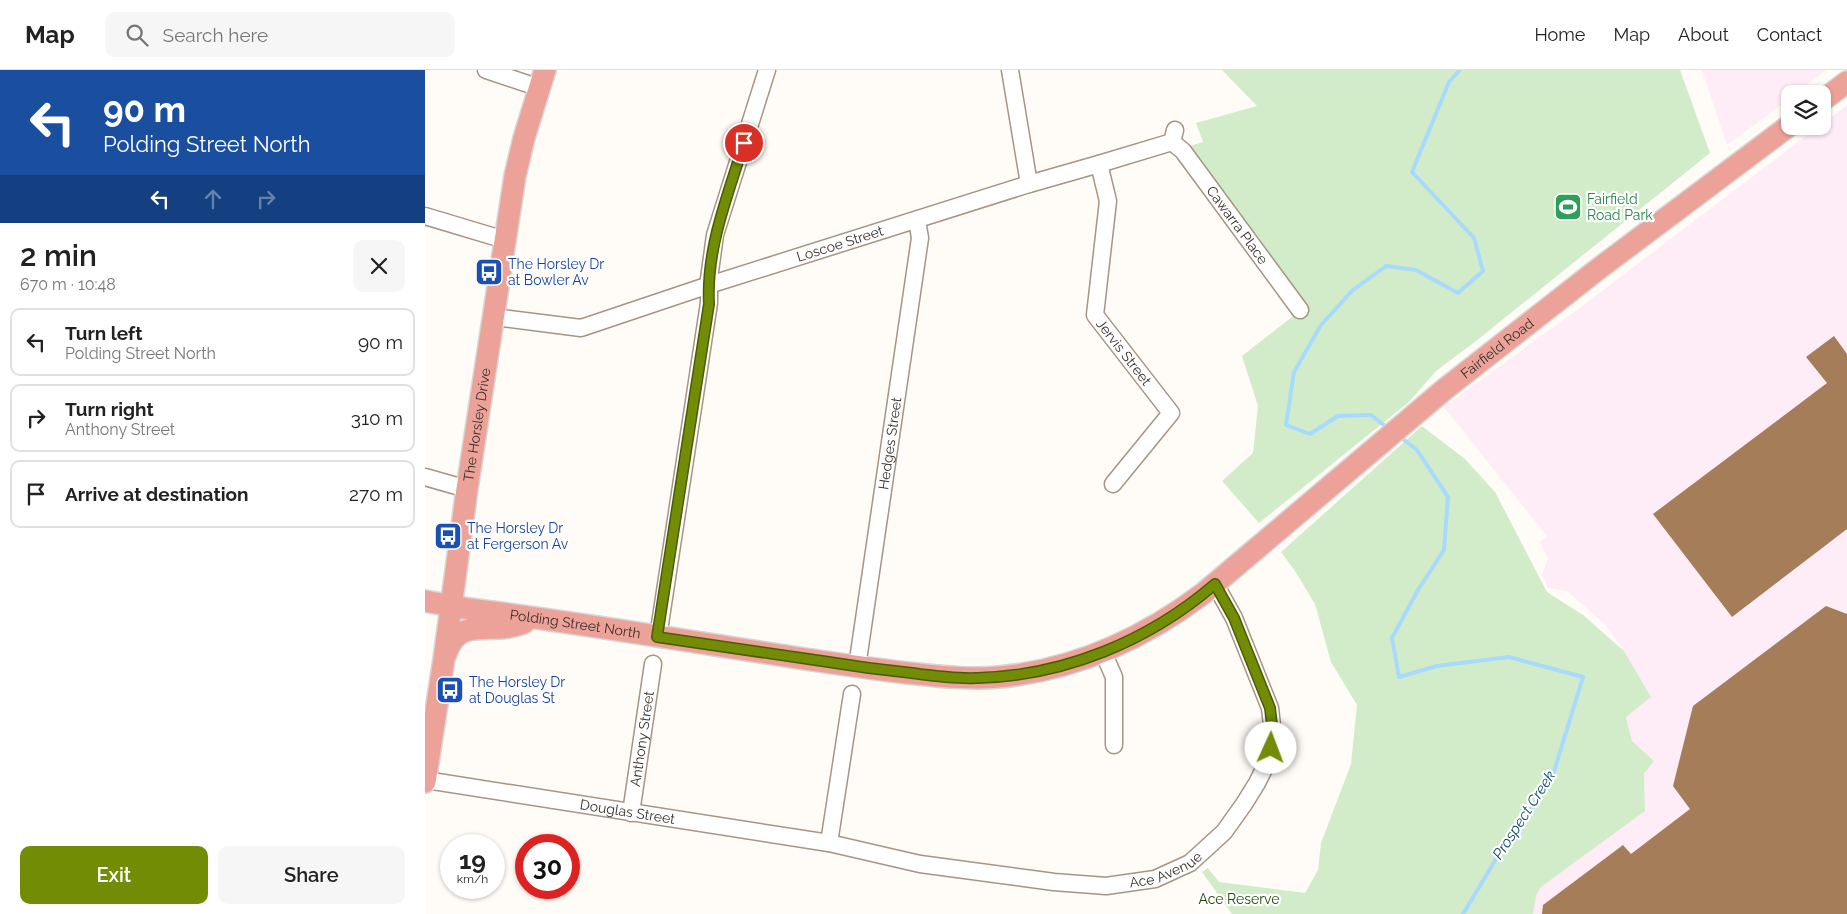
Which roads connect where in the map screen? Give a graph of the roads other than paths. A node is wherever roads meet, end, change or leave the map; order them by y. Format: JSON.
{"nodes":[{"id":1,"x":486,"y":70,"type":"edge"},
{"id":2,"x":767,"y":70,"type":"edge"},
{"id":3,"x":1011,"y":70,"type":"edge"},
{"id":4,"x":543,"y":79,"type":"edge"},
{"id":5,"x":1847,"y":82,"type":"edge"},
{"id":6,"x":1831,"y":94,"type":"edge"},
{"id":7,"x":1781,"y":132,"type":"edge"},
{"id":8,"x":1173,"y":136,"type":"joint"},
{"id":9,"x":1099,"y":164,"type":"junction"},
{"id":10,"x":1029,"y":184,"type":"junction"},
{"id":11,"x":425,"y":216,"type":"edge"},
{"id":12,"x":917,"y":220,"type":"junction"},
{"id":13,"x":505,"y":240,"type":"junction"},
{"id":14,"x":709,"y":285,"type":"junction"},
{"id":15,"x":1300,"y":310,"type":"dead end"},
{"id":16,"x":494,"y":317,"type":"junction"},
{"id":17,"x":425,"y":477,"type":"edge"},
{"id":18,"x":1113,"y":484,"type":"dead end"},
{"id":19,"x":467,"y":489,"type":"junction"},
{"id":20,"x":1215,"y":584,"type":"junction"},
{"id":21,"x":425,"y":601,"type":"edge"},
{"id":22,"x":450,"y":606,"type":"junction"},
{"id":23,"x":539,"y":619,"type":"junction"},
{"id":24,"x":657,"y":637,"type":"junction"},
{"id":25,"x":1103,"y":652,"type":"junction"},
{"id":26,"x":444,"y":659,"type":"junction"},
{"id":27,"x":653,"y":664,"type":"dead end"},
{"id":28,"x":857,"y":666,"type":"junction"},
{"id":29,"x":852,"y":694,"type":"dead end"},
{"id":30,"x":1114,"y":745,"type":"dead end"},
{"id":31,"x":425,"y":781,"type":"edge"},
{"id":32,"x":631,"y":813,"type":"junction"},
{"id":33,"x":829,"y":843,"type":"junction"}],
"edges":[{"from":1,"to":4,"type":"street"},
{"from":2,"to":14,"type":"street"},
{"from":3,"to":10,"type":"street"},
{"from":4,"to":13,"type":"main road","name":"The Horsley Drive"},
{"from":5,"to":6,"type":"main road"},
{"from":7,"to":20,"type":"main road","name":"Fairfield Road"},
{"from":8,"to":9,"type":"street","name":"Loscoe Street"},
{"from":8,"to":15,"type":"street","name":"Cawarra Place"},
{"from":9,"to":10,"type":"street","name":"Loscoe Street"},
{"from":9,"to":18,"type":"street","name":"Jervis Street"},
{"from":10,"to":12,"type":"street","name":"Loscoe Street"},
{"from":11,"to":13,"type":"street"},
{"from":12,"to":14,"type":"street","name":"Loscoe Street"},
{"from":12,"to":28,"type":"street","name":"Hedges Street"},
{"from":13,"to":16,"type":"main road","name":"The Horsley Drive"},
{"from":14,"to":16,"type":"street","name":"Loscoe Street"},
{"from":14,"to":24,"type":"street"},
{"from":16,"to":19,"type":"main road","name":"The Horsley Drive"},
{"from":17,"to":19,"type":"street"},
{"from":19,"to":22,"type":"main road","name":"The Horsley Drive"},
{"from":20,"to":25,"type":"main road","name":"Polding Street North"},
{"from":20,"to":33,"type":"street","name":"Ace Avenue"},
{"from":21,"to":22,"type":"main road","name":"Polding Street North"},
{"from":22,"to":23,"type":"main road","name":"Polding Street North"},
{"from":22,"to":26,"type":"main road","name":"The Horsley Drive"},
{"from":23,"to":24,"type":"main road","name":"Polding Street North"},
{"from":23,"to":26,"type":"main road"},
{"from":24,"to":28,"type":"main road","name":"Polding Street North"},
{"from":25,"to":28,"type":"main road","name":"Polding Street North"},
{"from":25,"to":30,"type":"street"},
{"from":26,"to":31,"type":"main road","name":"The Horsley Drive"},
{"from":27,"to":32,"type":"street","name":"Anthony Street"},
{"from":29,"to":33,"type":"street"},
{"from":31,"to":32,"type":"street","name":"Douglas Street"},
{"from":32,"to":33,"type":"street","name":"Douglas Street"}]}
